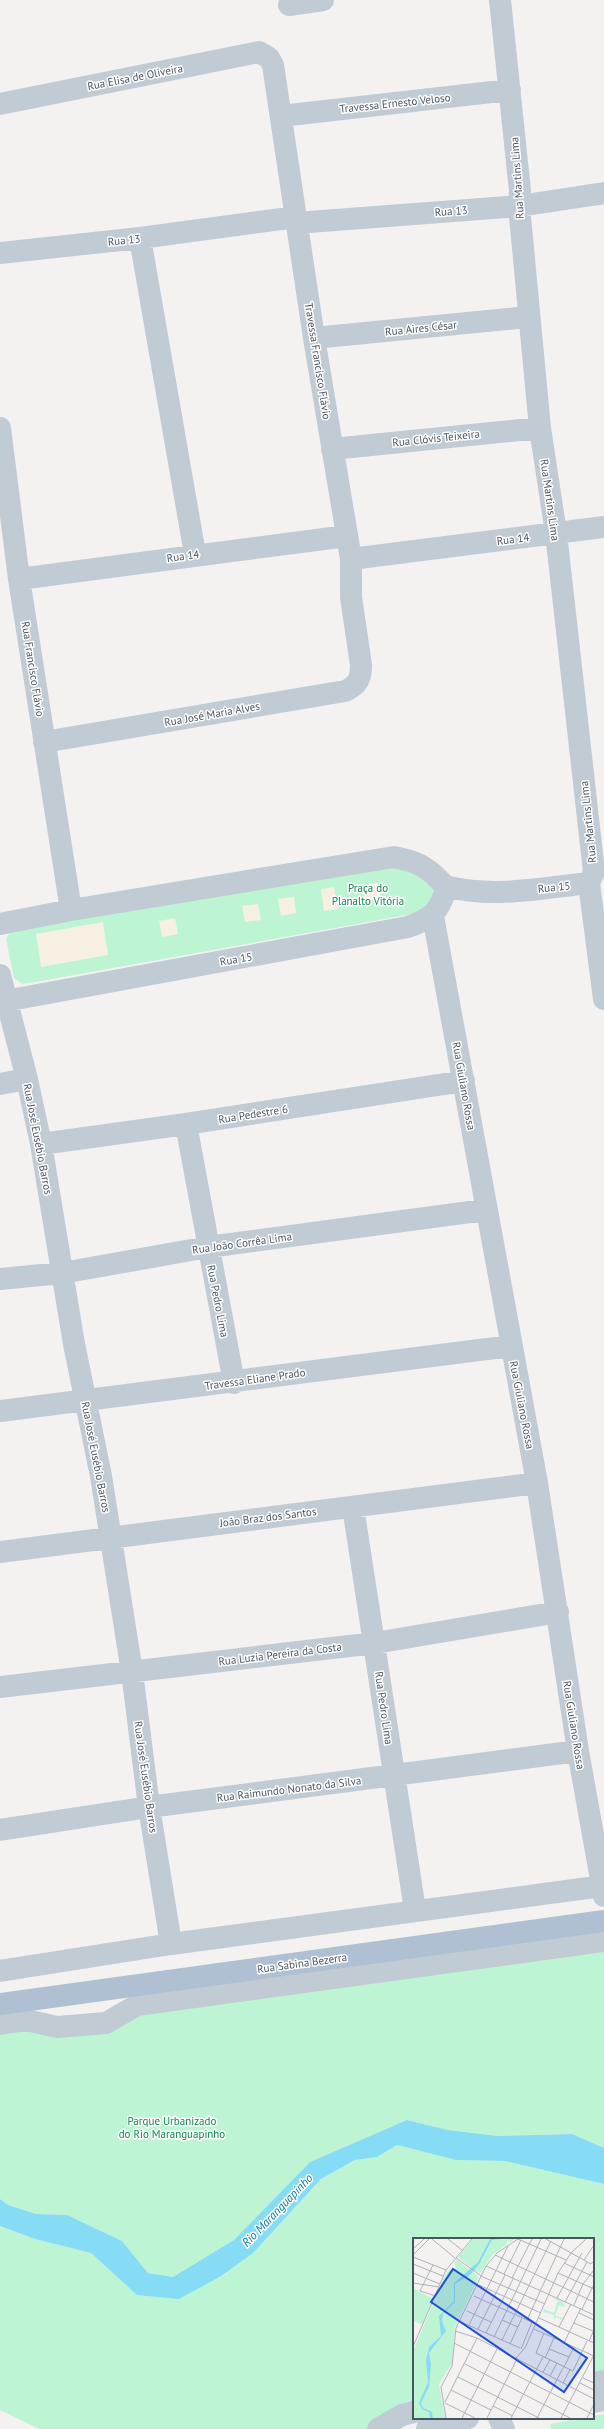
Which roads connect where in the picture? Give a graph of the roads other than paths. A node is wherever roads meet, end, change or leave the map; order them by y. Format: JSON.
{"nodes":[{"id":1,"x":322,"y":0,"type":"edge"},
{"id":2,"x":500,"y":0,"type":"edge"},
{"id":3,"x":289,"y":5,"type":"dead end"},
{"id":4,"x":269,"y":58,"type":"joint"},
{"id":5,"x":510,"y":90,"type":"junction"},
{"id":6,"x":0,"y":104,"type":"edge"},
{"id":7,"x":281,"y":116,"type":"junction"},
{"id":8,"x":604,"y":194,"type":"edge"},
{"id":9,"x":519,"y":206,"type":"junction"},
{"id":10,"x":296,"y":220,"type":"junction"},
{"id":11,"x":140,"y":238,"type":"junction"},
{"id":12,"x":0,"y":252,"type":"edge"},
{"id":13,"x":528,"y":317,"type":"junction"},
{"id":14,"x":314,"y":338,"type":"junction"},
{"id":15,"x":0,"y":428,"type":"edge"},
{"id":16,"x":540,"y":428,"type":"junction"},
{"id":17,"x":332,"y":449,"type":"junction"},
{"id":18,"x":604,"y":527,"type":"edge"},
{"id":19,"x":556,"y":533,"type":"junction"},
{"id":20,"x":347,"y":536,"type":"junction"},
{"id":21,"x":195,"y":554,"type":"junction"},
{"id":22,"x":351,"y":559,"type":"junction"},
{"id":23,"x":19,"y":579,"type":"junction"},
{"id":24,"x":361,"y":664,"type":"joint"},
{"id":25,"x":44,"y":742,"type":"junction"},
{"id":26,"x":596,"y":875,"type":"edge"},
{"id":27,"x":447,"y":886,"type":"junction"},
{"id":28,"x":71,"y":910,"type":"junction"},
{"id":29,"x":432,"y":916,"type":"junction"},
{"id":30,"x":0,"y":924,"type":"edge"},
{"id":31,"x":0,"y":975,"type":"edge"},
{"id":32,"x":604,"y":999,"type":"edge"},
{"id":33,"x":5,"y":1001,"type":"junction"},
{"id":34,"x":27,"y":1079,"type":"junction"},
{"id":35,"x":464,"y":1081,"type":"junction"},
{"id":36,"x":0,"y":1084,"type":"edge"},
{"id":37,"x":186,"y":1124,"type":"junction"},
{"id":38,"x":41,"y":1144,"type":"junction"},
{"id":39,"x":485,"y":1210,"type":"junction"},
{"id":40,"x":208,"y":1247,"type":"junction"},
{"id":41,"x":62,"y":1272,"type":"junction"},
{"id":42,"x":0,"y":1279,"type":"edge"},
{"id":43,"x":511,"y":1346,"type":"junction"},
{"id":44,"x":234,"y":1383,"type":"junction"},
{"id":45,"x":85,"y":1402,"type":"junction"},
{"id":46,"x":0,"y":1411,"type":"edge"},
{"id":47,"x":536,"y":1483,"type":"junction"},
{"id":48,"x":353,"y":1507,"type":"junction"},
{"id":49,"x":112,"y":1536,"type":"junction"},
{"id":50,"x":0,"y":1552,"type":"edge"},
{"id":51,"x":558,"y":1612,"type":"junction"},
{"id":52,"x":375,"y":1643,"type":"junction"},
{"id":53,"x":132,"y":1672,"type":"junction"},
{"id":54,"x":0,"y":1687,"type":"edge"},
{"id":55,"x":578,"y":1751,"type":"junction"},
{"id":56,"x":393,"y":1776,"type":"junction"},
{"id":57,"x":149,"y":1807,"type":"junction"},
{"id":58,"x":0,"y":1830,"type":"edge"},
{"id":59,"x":603,"y":1891,"type":"edge"},
{"id":60,"x":415,"y":1910,"type":"junction"},
{"id":61,"x":604,"y":1921,"type":"edge"},
{"id":62,"x":604,"y":1941,"type":"edge"},
{"id":63,"x":171,"y":1944,"type":"junction"},
{"id":64,"x":0,"y":1971,"type":"edge"},
{"id":65,"x":0,"y":2004,"type":"edge"},
{"id":66,"x":0,"y":2024,"type":"edge"},
{"id":67,"x":604,"y":2381,"type":"edge"},
{"id":68,"x":594,"y":2383,"type":"edge"},
{"id":69,"x":604,"y":2400,"type":"edge"},
{"id":70,"x":594,"y":2402,"type":"edge"},
{"id":71,"x":413,"y":2412,"type":"edge"},
{"id":72,"x":464,"y":2419,"type":"edge"},
{"id":73,"x":499,"y":2419,"type":"edge"},
{"id":74,"x":378,"y":2429,"type":"edge"},
{"id":75,"x":427,"y":2429,"type":"edge"},
{"id":76,"x":504,"y":2429,"type":"edge"}],
"edges":[{"from":1,"to":3,"type":"street"},
{"from":2,"to":5,"type":"street","name":"Rua Martins Lima"},
{"from":4,"to":6,"type":"street","name":"Rua Elisa de Oliveira"},
{"from":4,"to":7,"type":"street","name":"Travessa Francisco Flávio"},
{"from":5,"to":7,"type":"street","name":"Travessa Ernesto Veloso"},
{"from":5,"to":9,"type":"street","name":"Rua Martins Lima"},
{"from":7,"to":10,"type":"street","name":"Travessa Francisco Flávio"},
{"from":8,"to":9,"type":"street","name":"Rua 13"},
{"from":9,"to":10,"type":"street","name":"Rua 13"},
{"from":9,"to":13,"type":"street","name":"Rua Martins Lima"},
{"from":10,"to":11,"type":"street","name":"Rua 13"},
{"from":10,"to":14,"type":"street","name":"Travessa Francisco Flávio"},
{"from":11,"to":12,"type":"street","name":"Rua 13"},
{"from":11,"to":21,"type":"street"},
{"from":13,"to":14,"type":"street","name":"Rua Aires César"},
{"from":13,"to":16,"type":"street","name":"Rua Martins Lima"},
{"from":14,"to":17,"type":"street","name":"Travessa Francisco Flávio"},
{"from":15,"to":23,"type":"street","name":"Rua Francisco Flávio"},
{"from":16,"to":17,"type":"street","name":"Rua Clóvis Teixeira"},
{"from":16,"to":19,"type":"street","name":"Rua Martins Lima"},
{"from":17,"to":20,"type":"street","name":"Travessa Francisco Flávio"},
{"from":18,"to":19,"type":"street","name":"Rua 14"},
{"from":19,"to":22,"type":"street","name":"Rua 14"},
{"from":19,"to":26,"type":"street","name":"Rua Martins Lima"},
{"from":20,"to":21,"type":"street","name":"Rua 14"},
{"from":20,"to":22,"type":"street","name":"Travessa Francisco Flávio"},
{"from":21,"to":23,"type":"street","name":"Rua 14"},
{"from":22,"to":24,"type":"street","name":"Travessa Francisco Flávio"},
{"from":23,"to":25,"type":"street","name":"Rua Francisco Flávio"},
{"from":24,"to":25,"type":"street","name":"Rua José Maria Alves"},
{"from":25,"to":28,"type":"street","name":"Rua Francisco Flávio"},
{"from":26,"to":27,"type":"street","name":"Rua 15"},
{"from":26,"to":32,"type":"street","name":"Rua Martins Lima"},
{"from":27,"to":28,"type":"street"},
{"from":27,"to":29,"type":"street"},
{"from":28,"to":30,"type":"street"},
{"from":29,"to":33,"type":"street","name":"Rua 15"},
{"from":29,"to":35,"type":"street","name":"Rua Giuliano Rossa"},
{"from":31,"to":33,"type":"street","name":"Rua José Eusébio Barros"},
{"from":33,"to":34,"type":"street","name":"Rua José Eusébio Barros"},
{"from":34,"to":36,"type":"street"},
{"from":34,"to":38,"type":"street","name":"Rua José Eusébio Barros"},
{"from":35,"to":37,"type":"street","name":"Rua Pedestre 6"},
{"from":35,"to":39,"type":"street","name":"Rua Giuliano Rossa"},
{"from":37,"to":38,"type":"street","name":"Rua Pedestre 6"},
{"from":37,"to":40,"type":"street","name":"Rua Pedro Lima"},
{"from":38,"to":41,"type":"street","name":"Rua José Eusébio Barros"},
{"from":39,"to":40,"type":"street","name":"Rua João Corrêa Lima"},
{"from":39,"to":43,"type":"street","name":"Rua Giuliano Rossa"},
{"from":40,"to":41,"type":"street","name":"Rua João Corrêa Lima"},
{"from":40,"to":44,"type":"street","name":"Rua Pedro Lima"},
{"from":41,"to":42,"type":"street","name":"Rua João Corrêa Lima"},
{"from":41,"to":45,"type":"street","name":"Rua José Eusébio Barros"},
{"from":43,"to":44,"type":"street","name":"Travessa Eliane Prado"},
{"from":43,"to":47,"type":"street","name":"Rua Giuliano Rossa"},
{"from":44,"to":45,"type":"street","name":"Travessa Eliane Prado"},
{"from":45,"to":46,"type":"street","name":"Travessa Eliane Prado"},
{"from":45,"to":49,"type":"street","name":"Rua José Eusébio Barros"},
{"from":47,"to":48,"type":"street","name":"João Braz dos Santos"},
{"from":47,"to":51,"type":"street","name":"Rua Giuliano Rossa"},
{"from":48,"to":49,"type":"street","name":"João Braz dos Santos"},
{"from":48,"to":52,"type":"street","name":"Rua Pedro Lima"},
{"from":49,"to":50,"type":"street","name":"João Braz dos Santos"},
{"from":49,"to":53,"type":"street","name":"Rua José Eusébio Barros"},
{"from":51,"to":52,"type":"street","name":"Rua Luzia Pereira da Costa"},
{"from":51,"to":55,"type":"street","name":"Rua Giuliano Rossa"},
{"from":52,"to":53,"type":"street","name":"Rua Luzia Pereira da Costa"},
{"from":52,"to":56,"type":"street","name":"Rua Pedro Lima"},
{"from":53,"to":54,"type":"street","name":"Rua Luzia Pereira da Costa"},
{"from":53,"to":57,"type":"street","name":"Rua José Eusébio Barros"},
{"from":55,"to":56,"type":"street","name":"Rua Raimundo Nonato da Silva"},
{"from":55,"to":59,"type":"street","name":"Rua Giuliano Rossa"},
{"from":56,"to":57,"type":"street","name":"Rua Raimundo Nonato da Silva"},
{"from":56,"to":60,"type":"street","name":"Rua Pedro Lima"},
{"from":57,"to":58,"type":"street","name":"Rua Raimundo Nonato da Silva"},
{"from":57,"to":63,"type":"street","name":"Rua José Eusébio Barros"},
{"from":59,"to":60,"type":"street"},
{"from":60,"to":63,"type":"street"},
{"from":61,"to":65,"type":"main road","name":"Rua Sabina Bezerra"},
{"from":62,"to":66,"type":"street"},
{"from":63,"to":64,"type":"street"},
{"from":67,"to":68,"type":"street"},
{"from":69,"to":70,"type":"street"},
{"from":71,"to":74,"type":"street"},
{"from":72,"to":75,"type":"street"},
{"from":73,"to":76,"type":"street"}]}
